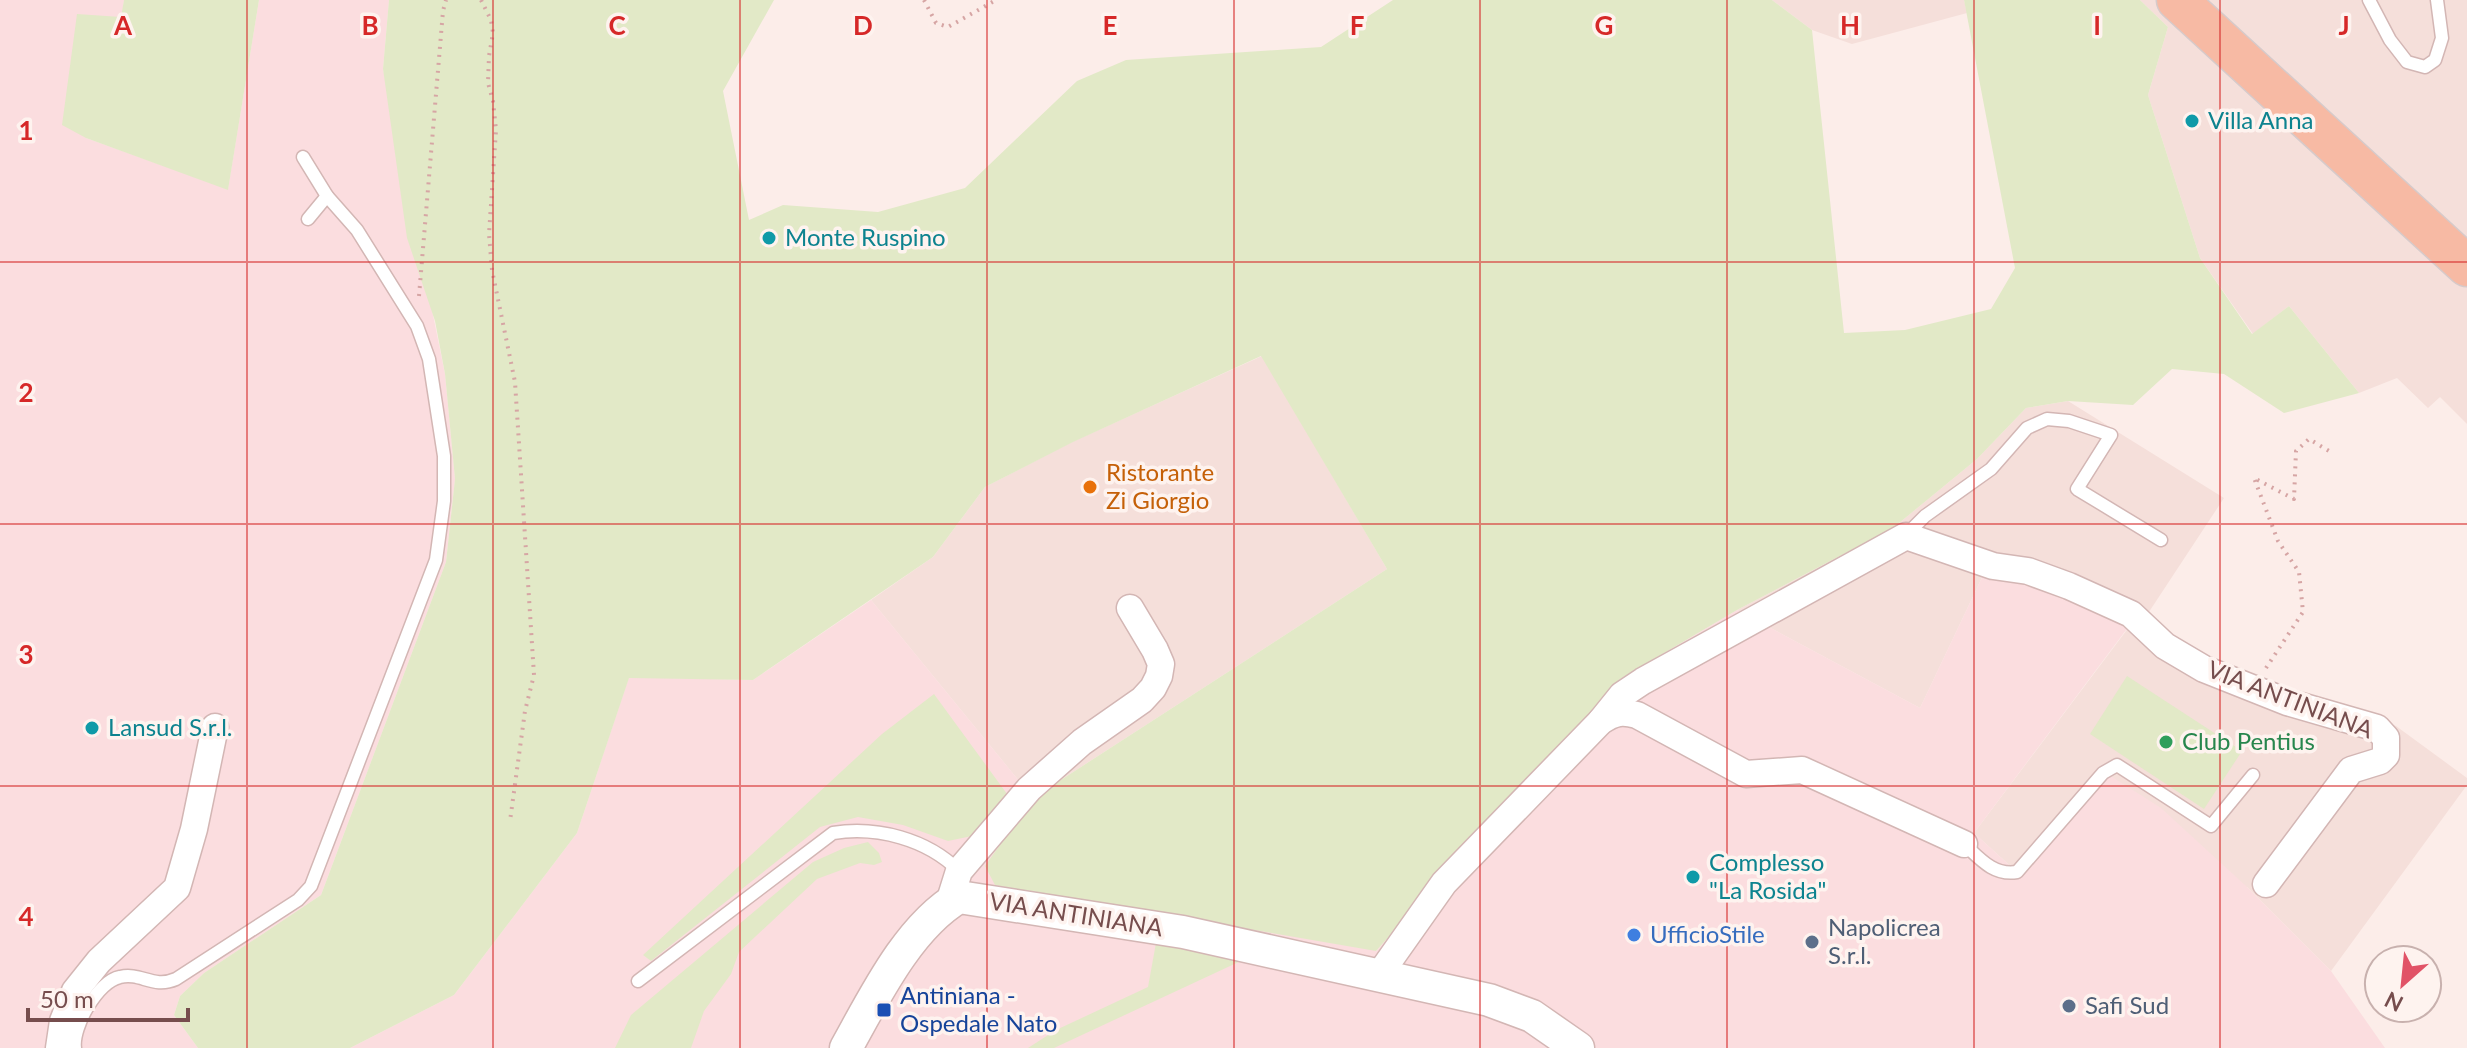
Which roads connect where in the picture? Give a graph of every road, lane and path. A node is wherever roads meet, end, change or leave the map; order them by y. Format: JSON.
{"nodes":[{"id":1,"x":446,"y":0,"type":"edge"},
{"id":2,"x":481,"y":0,"type":"edge"},
{"id":3,"x":924,"y":0,"type":"edge"},
{"id":4,"x":996,"y":0,"type":"edge"},
{"id":5,"x":2177,"y":0,"type":"edge"},
{"id":6,"x":2369,"y":0,"type":"edge"},
{"id":7,"x":2437,"y":0,"type":"edge"},
{"id":8,"x":303,"y":157,"type":"dead end"},
{"id":9,"x":327,"y":196,"type":"junction"},
{"id":10,"x":308,"y":219,"type":"dead end"},
{"id":11,"x":2467,"y":266,"type":"edge"},
{"id":12,"x":417,"y":326,"type":"junction"},
{"id":13,"x":2329,"y":451,"type":"dead end"},
{"id":14,"x":1906,"y":536,"type":"junction"},
{"id":15,"x":2161,"y":540,"type":"dead end"},
{"id":16,"x":1130,"y":608,"type":"dead end"},
{"id":17,"x":2252,"y":688,"type":"junction"},
{"id":18,"x":1601,"y":721,"type":"junction"},
{"id":19,"x":215,"y":727,"type":"dead end"},
{"id":20,"x":2253,"y":775,"type":"dead end"},
{"id":21,"x":510,"y":821,"type":"dead end"},
{"id":22,"x":1964,"y":844,"type":"joint"},
{"id":23,"x":959,"y":871,"type":"junction"},
{"id":24,"x":2266,"y":884,"type":"dead end"},
{"id":25,"x":949,"y":903,"type":"junction"},
{"id":26,"x":1379,"y":975,"type":"junction"},
{"id":27,"x":638,"y":981,"type":"dead end"},
{"id":28,"x":59,"y":1048,"type":"edge"},
{"id":29,"x":75,"y":1048,"type":"edge"},
{"id":30,"x":846,"y":1048,"type":"edge"},
{"id":31,"x":1578,"y":1048,"type":"edge"}],
"edges":[{"from":1,"to":12,"type":"path"},
{"from":2,"to":21,"type":"path"},
{"from":3,"to":4,"type":"path"},
{"from":5,"to":11,"type":"main road"},
{"from":6,"to":7,"type":"lane"},
{"from":8,"to":9,"type":"lane"},
{"from":9,"to":10,"type":"lane"},
{"from":9,"to":12,"type":"lane"},
{"from":12,"to":29,"type":"lane"},
{"from":13,"to":17,"type":"path"},
{"from":14,"to":15,"type":"lane"},
{"from":14,"to":17,"type":"street","name":"VIA ANTINIANA"},
{"from":14,"to":18,"type":"street"},
{"from":16,"to":23,"type":"street"},
{"from":17,"to":24,"type":"street","name":"VIA ANTINIANA"},
{"from":18,"to":22,"type":"street"},
{"from":18,"to":26,"type":"street"},
{"from":19,"to":28,"type":"street"},
{"from":20,"to":22,"type":"lane"},
{"from":23,"to":25,"type":"street"},
{"from":23,"to":27,"type":"lane"},
{"from":25,"to":26,"type":"street","name":"VIA ANTINIANA"},
{"from":25,"to":30,"type":"street"},
{"from":26,"to":31,"type":"street","name":"VIA ANTINIANA"}]}
